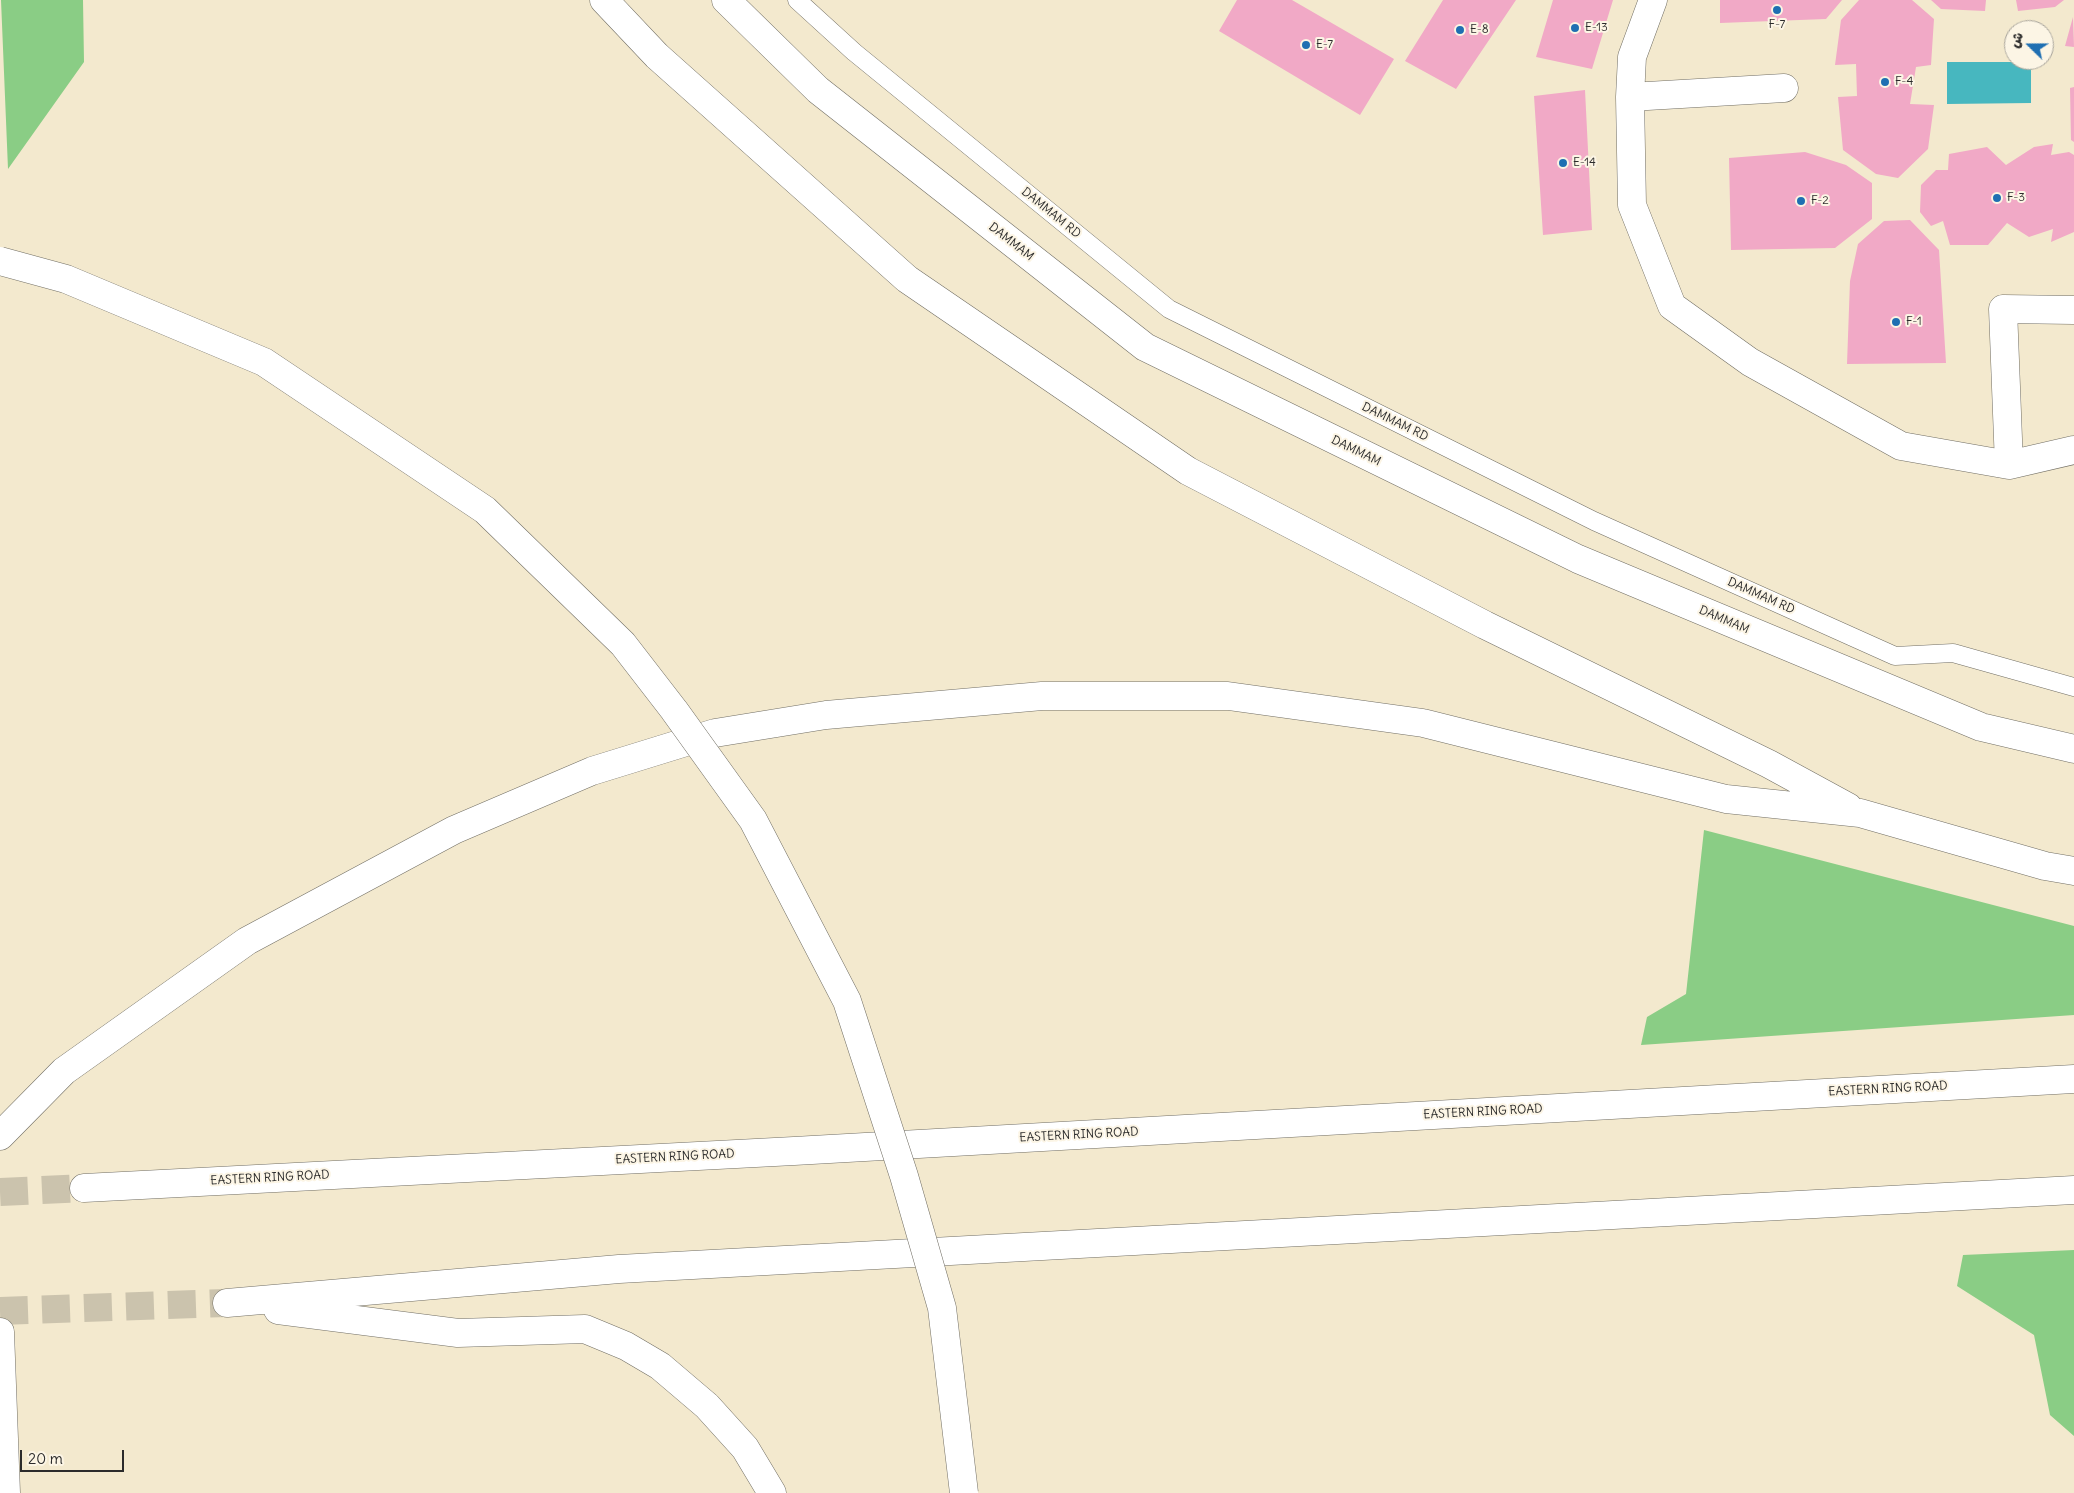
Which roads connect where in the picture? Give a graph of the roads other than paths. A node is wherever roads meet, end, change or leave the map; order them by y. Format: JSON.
{"nodes":[{"id":1,"x":604,"y":0,"type":"edge"},
{"id":2,"x":726,"y":0,"type":"edge"},
{"id":3,"x":797,"y":0,"type":"edge"},
{"id":4,"x":1653,"y":0,"type":"edge"},
{"id":5,"x":1784,"y":88,"type":"dead end"},
{"id":6,"x":1630,"y":97,"type":"junction"},
{"id":7,"x":0,"y":262,"type":"edge"},
{"id":8,"x":2074,"y":310,"type":"edge"},
{"id":9,"x":2074,"y":450,"type":"edge"},
{"id":10,"x":2009,"y":465,"type":"junction"},
{"id":11,"x":2074,"y":687,"type":"edge"},
{"id":12,"x":2074,"y":749,"type":"edge"},
{"id":13,"x":1860,"y":813,"type":"junction"},
{"id":14,"x":2074,"y":872,"type":"edge"},
{"id":15,"x":2074,"y":1079,"type":"edge"},
{"id":16,"x":0,"y":1136,"type":"edge"},
{"id":17,"x":84,"y":1188,"type":"tunnel mouth"},
{"id":18,"x":2074,"y":1190,"type":"edge"},
{"id":19,"x":0,"y":1332,"type":"edge"},
{"id":20,"x":6,"y":1480,"type":"edge"},
{"id":21,"x":20,"y":1493,"type":"edge"},
{"id":22,"x":772,"y":1493,"type":"edge"},
{"id":23,"x":964,"y":1493,"type":"edge"}],
"edges":[{"from":1,"to":13,"type":"main road"},
{"from":2,"to":12,"type":"main road","name":"DAMMAM"},
{"from":3,"to":11,"type":"lane","name":"DAMMAM RD"},
{"from":4,"to":6,"type":"main road"},
{"from":5,"to":6,"type":"main road"},
{"from":6,"to":10,"type":"main road"},
{"from":7,"to":23,"type":"main road","bridge":true},
{"from":8,"to":10,"type":"main road"},
{"from":9,"to":10,"type":"main road"},
{"from":13,"to":14,"type":"main road"},
{"from":13,"to":16,"type":"main road"},
{"from":15,"to":17,"type":"main road","name":"EASTERN RING ROAD"},
{"from":18,"to":22,"type":"main road"},
{"from":19,"to":20,"type":"main road"},
{"from":20,"to":21,"type":"main road"}]}
